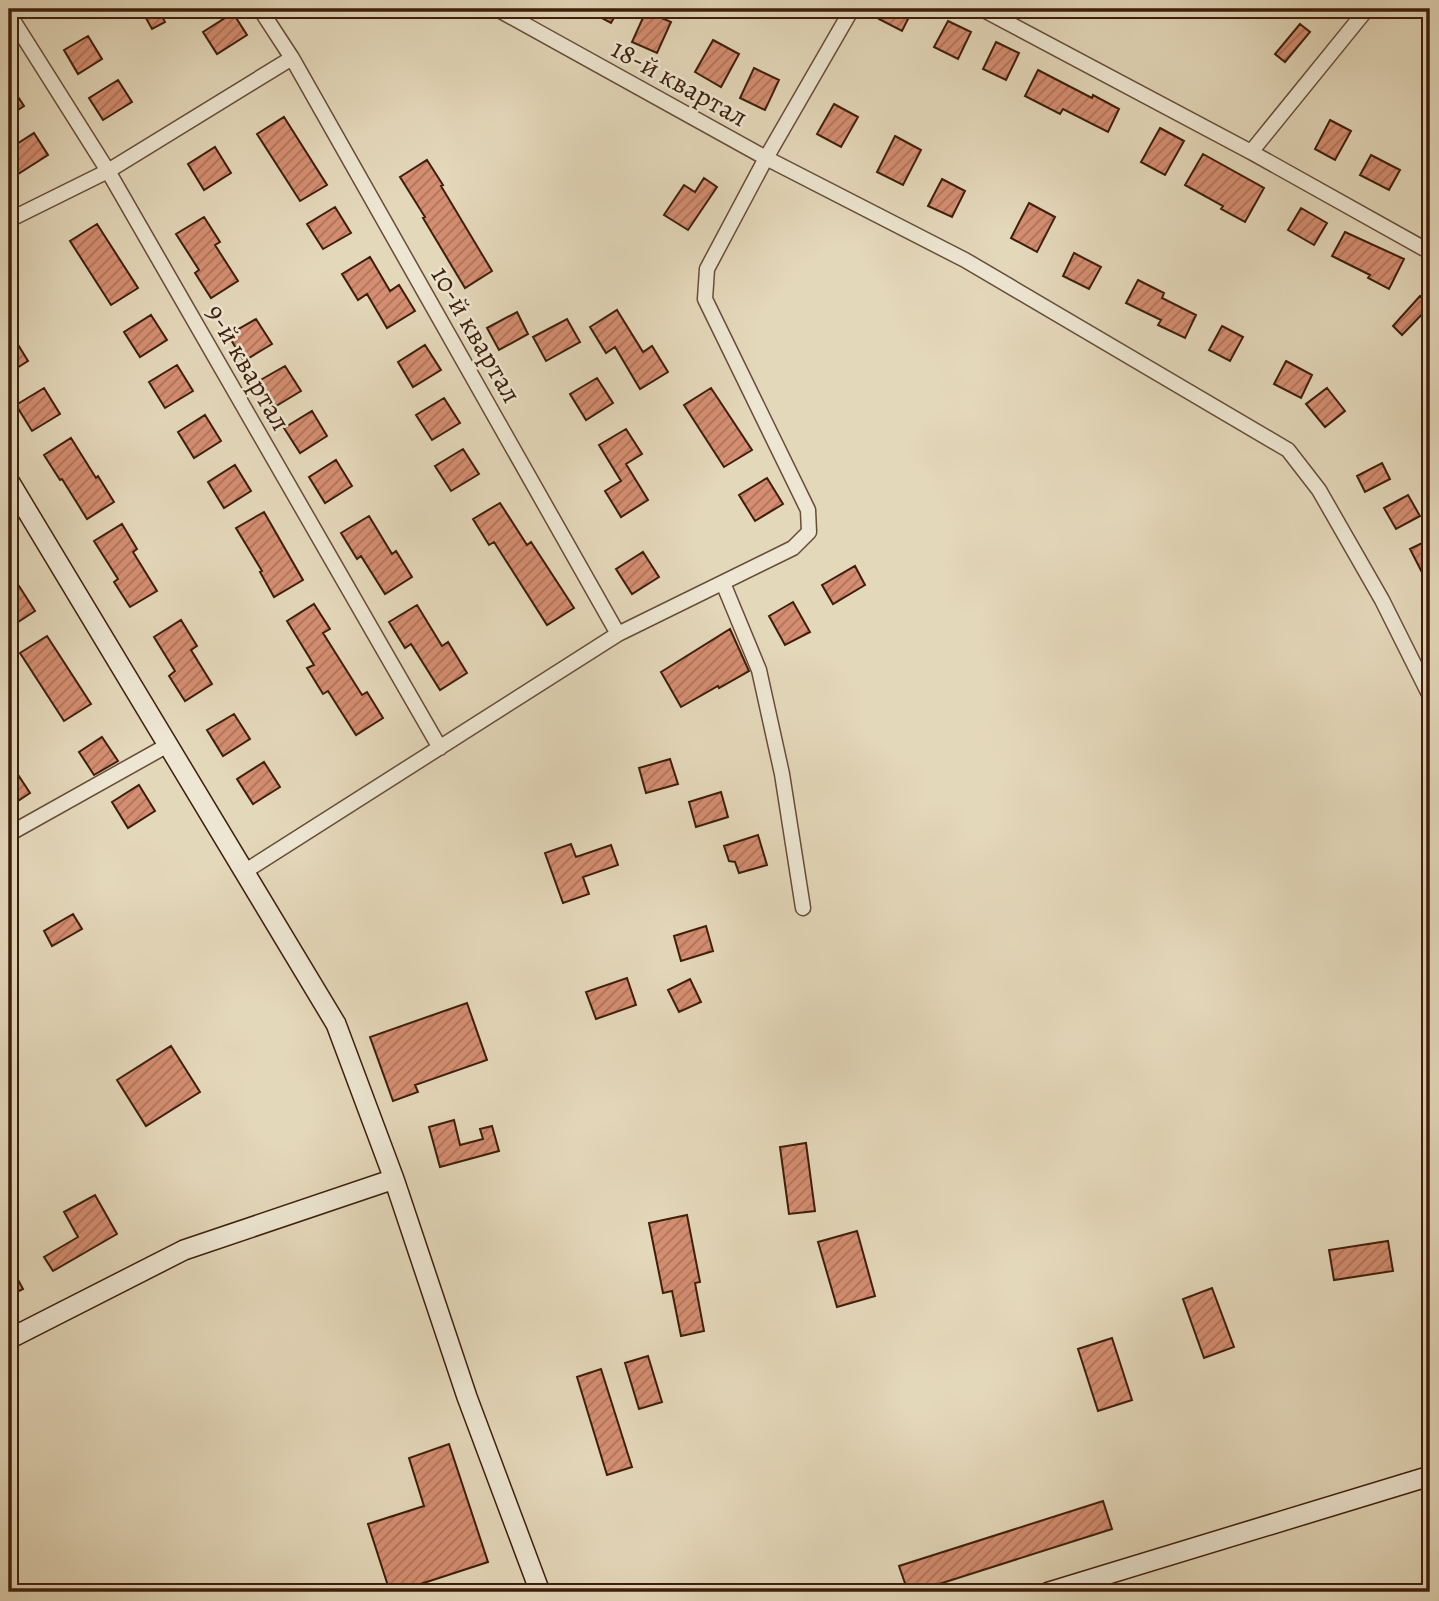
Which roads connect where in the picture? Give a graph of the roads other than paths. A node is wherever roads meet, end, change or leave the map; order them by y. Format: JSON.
{"nodes":[{"id":1,"x":260,"y":9,"type":"edge"},
{"id":2,"x":497,"y":9,"type":"edge"},
{"id":3,"x":852,"y":9,"type":"edge"},
{"id":4,"x":982,"y":9,"type":"edge"},
{"id":5,"x":1367,"y":9,"type":"edge"},
{"id":6,"x":9,"y":14,"type":"edge"},
{"id":7,"x":292,"y":58,"type":"junction"},
{"id":8,"x":1251,"y":152,"type":"junction"},
{"id":9,"x":766,"y":158,"type":"junction"},
{"id":10,"x":108,"y":171,"type":"junction"},
{"id":11,"x":9,"y":220,"type":"edge"},
{"id":12,"x":1430,"y":252,"type":"edge"},
{"id":13,"x":9,"y":481,"type":"edge"},
{"id":14,"x":723,"y":583,"type":"junction"},
{"id":15,"x":618,"y":634,"type":"junction"},
{"id":16,"x":1430,"y":696,"type":"edge"},
{"id":17,"x":168,"y":745,"type":"junction"},
{"id":18,"x":440,"y":748,"type":"junction"},
{"id":19,"x":9,"y":834,"type":"edge"},
{"id":20,"x":244,"y":872,"type":"junction"},
{"id":21,"x":803,"y":908,"type":"dead end"},
{"id":22,"x":394,"y":1179,"type":"junction"},
{"id":23,"x":9,"y":1339,"type":"edge"},
{"id":24,"x":1429,"y":1477,"type":"edge"},
{"id":25,"x":540,"y":1592,"type":"edge"},
{"id":26,"x":1049,"y":1592,"type":"edge"}],
"edges":[{"from":1,"to":7,"type":"street","name":"10-й квартал"},
{"from":2,"to":9,"type":"street","name":"18-й квартал"},
{"from":3,"to":9,"type":"street"},
{"from":4,"to":8,"type":"street"},
{"from":5,"to":8,"type":"street"},
{"from":6,"to":10,"type":"street","name":"9-й квартал"},
{"from":7,"to":10,"type":"street"},
{"from":7,"to":15,"type":"street","name":"10-й квартал"},
{"from":8,"to":12,"type":"street"},
{"from":9,"to":14,"type":"street"},
{"from":9,"to":16,"type":"street","name":"18-й квартал"},
{"from":10,"to":11,"type":"street"},
{"from":10,"to":18,"type":"street","name":"9-й квартал"},
{"from":13,"to":17,"type":"street"},
{"from":14,"to":15,"type":"street"},
{"from":14,"to":21,"type":"street"},
{"from":15,"to":18,"type":"street"},
{"from":17,"to":19,"type":"street"},
{"from":17,"to":20,"type":"street"},
{"from":18,"to":20,"type":"street"},
{"from":20,"to":22,"type":"street"},
{"from":22,"to":23,"type":"street"},
{"from":22,"to":25,"type":"street"},
{"from":24,"to":26,"type":"street"}]}
